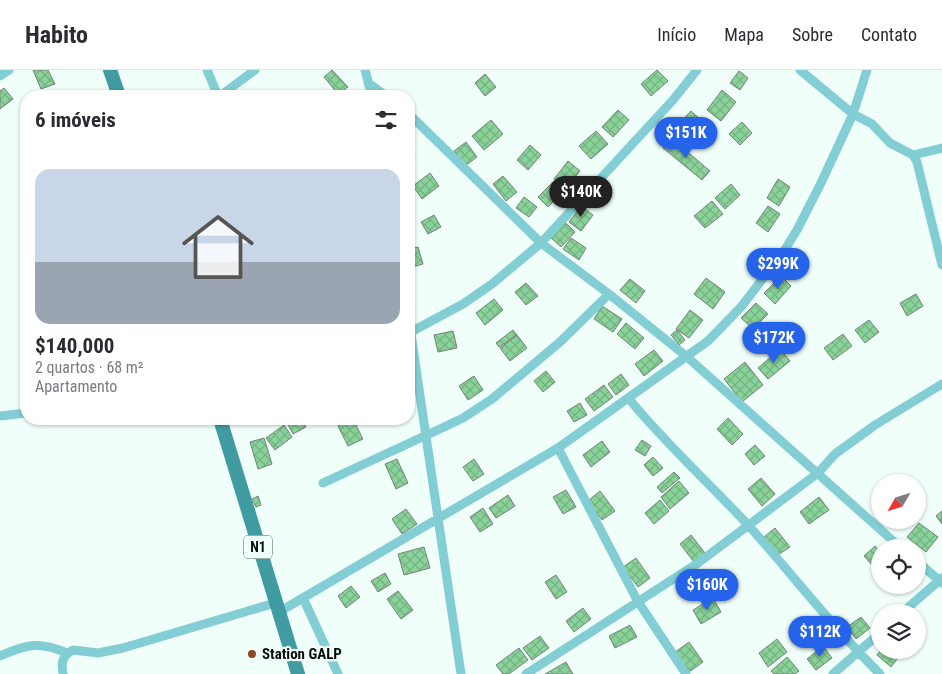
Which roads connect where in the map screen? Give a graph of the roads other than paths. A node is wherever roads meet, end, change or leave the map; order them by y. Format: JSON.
{"nodes":[{"id":1,"x":9,"y":70,"type":"edge"},
{"id":2,"x":110,"y":70,"type":"edge"},
{"id":3,"x":207,"y":70,"type":"edge"},
{"id":4,"x":255,"y":70,"type":"edge"},
{"id":5,"x":364,"y":70,"type":"edge"},
{"id":6,"x":697,"y":70,"type":"edge"},
{"id":7,"x":800,"y":70,"type":"edge"},
{"id":8,"x":867,"y":70,"type":"edge"},
{"id":9,"x":0,"y":76,"type":"edge"},
{"id":10,"x":368,"y":83,"type":"junction"},
{"id":11,"x":117,"y":90,"type":"edge"},
{"id":12,"x":216,"y":90,"type":"edge"},
{"id":13,"x":227,"y":90,"type":"edge"},
{"id":14,"x":370,"y":90,"type":"edge"},
{"id":15,"x":378,"y":90,"type":"edge"},
{"id":16,"x":853,"y":114,"type":"junction"},
{"id":17,"x":415,"y":120,"type":"edge"},
{"id":18,"x":942,"y":148,"type":"edge"},
{"id":19,"x":912,"y":155,"type":"junction"},
{"id":20,"x":541,"y":243,"type":"junction"},
{"id":21,"x":942,"y":265,"type":"edge"},
{"id":22,"x":609,"y":294,"type":"junction"},
{"id":23,"x":415,"y":330,"type":"edge"},
{"id":24,"x":686,"y":356,"type":"junction"},
{"id":25,"x":415,"y":365,"type":"edge"},
{"id":26,"x":942,"y":384,"type":"edge"},
{"id":27,"x":629,"y":399,"type":"junction"},
{"id":28,"x":20,"y":413,"type":"edge"},
{"id":29,"x":0,"y":416,"type":"edge"},
{"id":30,"x":223,"y":425,"type":"edge"},
{"id":31,"x":426,"y":435,"type":"junction"},
{"id":32,"x":558,"y":448,"type":"junction"},
{"id":33,"x":818,"y":472,"type":"junction"},
{"id":34,"x":323,"y":483,"type":"dead end"},
{"id":35,"x":438,"y":519,"type":"junction"},
{"id":36,"x":748,"y":525,"type":"junction"},
{"id":37,"x":891,"y":539,"type":"edge"},
{"id":38,"x":926,"y":569,"type":"edge"},
{"id":39,"x":941,"y":581,"type":"edge"},
{"id":40,"x":303,"y":598,"type":"junction"},
{"id":41,"x":637,"y":600,"type":"junction"},
{"id":42,"x":913,"y":604,"type":"edge"},
{"id":43,"x":277,"y":608,"type":"junction"},
{"id":44,"x":871,"y":641,"type":"edge"},
{"id":45,"x":858,"y":652,"type":"junction"},
{"id":46,"x":67,"y":653,"type":"junction"},
{"id":47,"x":0,"y":656,"type":"edge"},
{"id":48,"x":684,"y":673,"type":"edge"},
{"id":49,"x":63,"y":674,"type":"edge"},
{"id":50,"x":298,"y":674,"type":"edge"},
{"id":51,"x":338,"y":674,"type":"edge"},
{"id":52,"x":461,"y":674,"type":"edge"},
{"id":53,"x":526,"y":674,"type":"edge"},
{"id":54,"x":833,"y":674,"type":"edge"},
{"id":55,"x":880,"y":674,"type":"edge"}],
"edges":[{"from":1,"to":9,"type":"street"},
{"from":2,"to":11,"type":"main road"},
{"from":3,"to":12,"type":"street"},
{"from":4,"to":13,"type":"street"},
{"from":5,"to":10,"type":"street"},
{"from":6,"to":20,"type":"street"},
{"from":7,"to":16,"type":"street"},
{"from":8,"to":16,"type":"street"},
{"from":10,"to":14,"type":"street"},
{"from":10,"to":15,"type":"street"},
{"from":16,"to":19,"type":"street"},
{"from":16,"to":24,"type":"street"},
{"from":17,"to":20,"type":"street"},
{"from":18,"to":19,"type":"street"},
{"from":19,"to":21,"type":"street"},
{"from":20,"to":22,"type":"street"},
{"from":20,"to":23,"type":"street"},
{"from":22,"to":24,"type":"street"},
{"from":22,"to":31,"type":"street"},
{"from":24,"to":27,"type":"street"},
{"from":24,"to":33,"type":"street"},
{"from":25,"to":31,"type":"street"},
{"from":26,"to":33,"type":"street"},
{"from":27,"to":32,"type":"street"},
{"from":27,"to":36,"type":"street"},
{"from":28,"to":29,"type":"street"},
{"from":30,"to":43,"type":"main road","number":"N1"},
{"from":31,"to":34,"type":"street"},
{"from":31,"to":35,"type":"street"},
{"from":32,"to":35,"type":"street"},
{"from":32,"to":41,"type":"street"},
{"from":33,"to":36,"type":"street"},
{"from":33,"to":37,"type":"street"},
{"from":35,"to":40,"type":"street"},
{"from":35,"to":52,"type":"street"},
{"from":36,"to":41,"type":"street"},
{"from":36,"to":45,"type":"street"},
{"from":38,"to":39,"type":"street"},
{"from":39,"to":42,"type":"street"},
{"from":40,"to":43,"type":"street"},
{"from":40,"to":51,"type":"street"},
{"from":41,"to":48,"type":"street"},
{"from":41,"to":53,"type":"street"},
{"from":43,"to":46,"type":"street"},
{"from":43,"to":50,"type":"main road","number":"N1"},
{"from":44,"to":45,"type":"street"},
{"from":45,"to":54,"type":"street"},
{"from":45,"to":55,"type":"street"},
{"from":46,"to":47,"type":"street"},
{"from":46,"to":49,"type":"street"}]}
